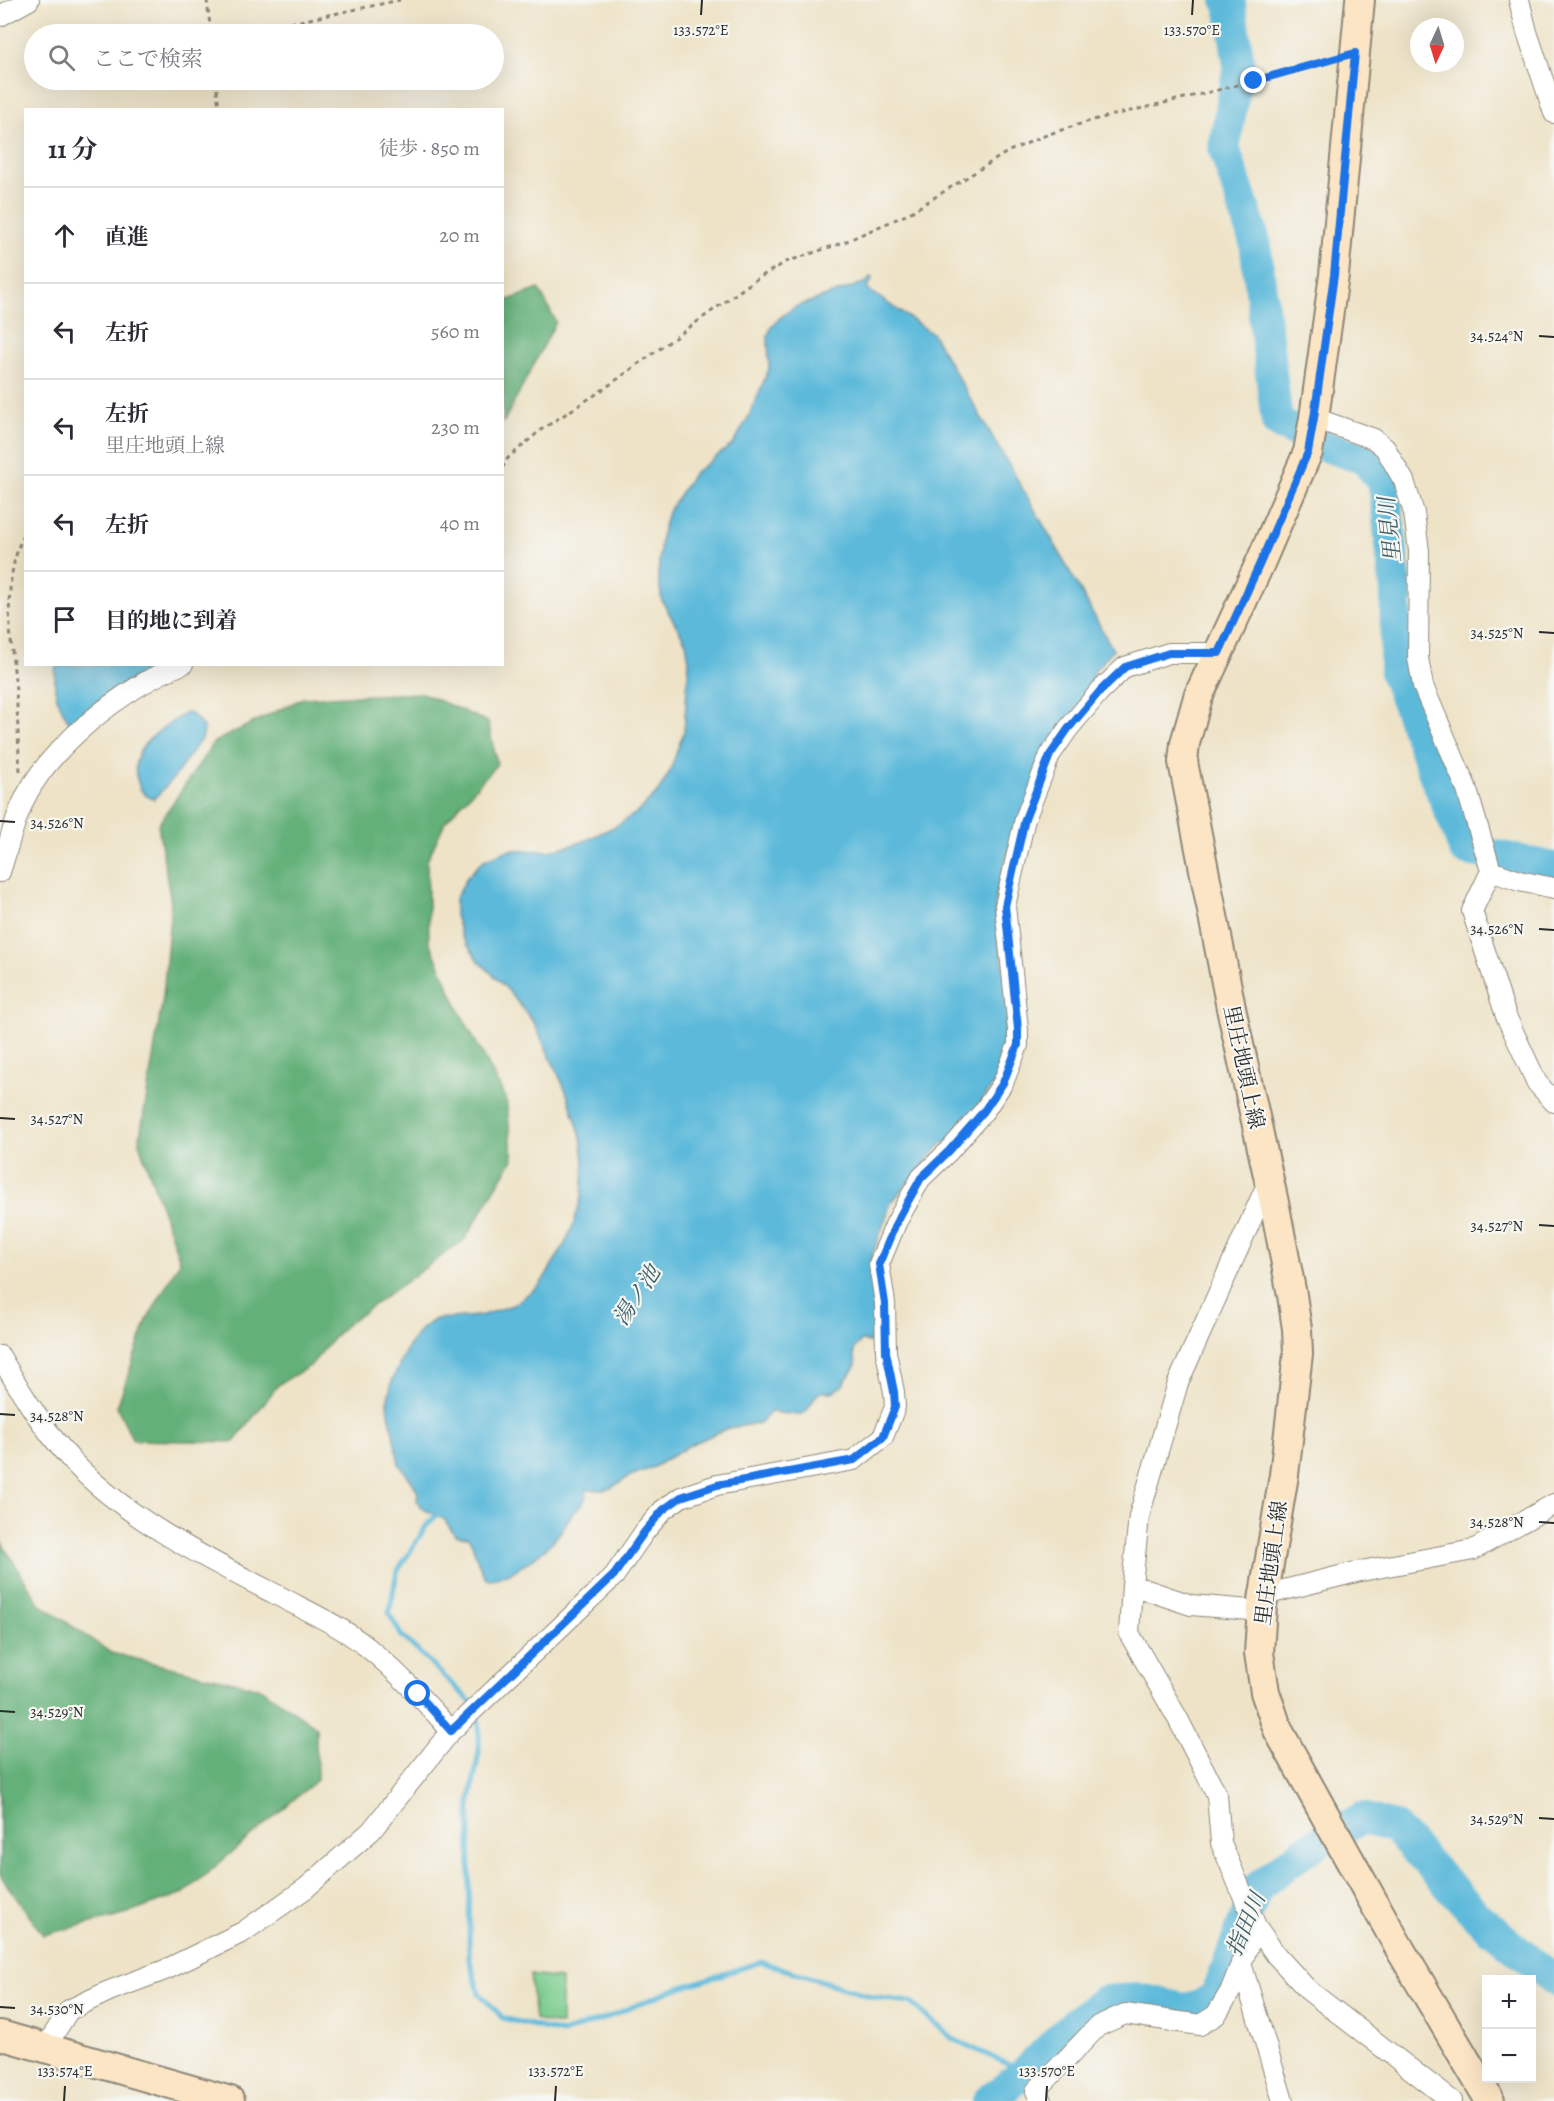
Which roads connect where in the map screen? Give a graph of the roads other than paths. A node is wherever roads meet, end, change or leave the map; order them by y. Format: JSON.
{"nodes":[{"id":1,"x":29,"y":0,"type":"edge"},
{"id":2,"x":1360,"y":0,"type":"edge"},
{"id":3,"x":1519,"y":0,"type":"edge"},
{"id":4,"x":0,"y":16,"type":"edge"},
{"id":5,"x":1554,"y":113,"type":"edge"},
{"id":6,"x":1311,"y":433,"type":"junction"},
{"id":7,"x":1219,"y":653,"type":"junction"},
{"id":8,"x":178,"y":666,"type":"edge"},
{"id":9,"x":1491,"y":870,"type":"junction"},
{"id":10,"x":0,"y":872,"type":"edge"},
{"id":11,"x":1554,"y":888,"type":"edge"},
{"id":12,"x":1554,"y":1102,"type":"edge"},
{"id":13,"x":1269,"y":1180,"type":"junction"},
{"id":14,"x":0,"y":1356,"type":"edge"},
{"id":15,"x":1554,"y":1504,"type":"edge"},
{"id":16,"x":1132,"y":1585,"type":"junction"},
{"id":17,"x":1263,"y":1603,"type":"junction"},
{"id":18,"x":451,"y":1731,"type":"junction"},
{"id":19,"x":1252,"y":1916,"type":"junction"},
{"id":20,"x":1241,"y":1963,"type":"junction"},
{"id":21,"x":0,"y":2035,"type":"edge"},
{"id":22,"x":45,"y":2048,"type":"junction"},
{"id":23,"x":230,"y":2101,"type":"edge"},
{"id":24,"x":1041,"y":2101,"type":"edge"},
{"id":25,"x":1283,"y":2101,"type":"edge"},
{"id":26,"x":1452,"y":2101,"type":"edge"},
{"id":27,"x":1490,"y":2101,"type":"edge"}],
"edges":[{"from":1,"to":4,"type":"street"},
{"from":2,"to":6,"type":"main road","name":"里庄地頭上線"},
{"from":3,"to":5,"type":"street"},
{"from":6,"to":7,"type":"main road","name":"里庄地頭上線"},
{"from":6,"to":9,"type":"street"},
{"from":7,"to":13,"type":"main road","name":"里庄地頭上線"},
{"from":7,"to":18,"type":"street"},
{"from":8,"to":10,"type":"street"},
{"from":9,"to":11,"type":"street"},
{"from":9,"to":12,"type":"street"},
{"from":13,"to":16,"type":"street"},
{"from":13,"to":17,"type":"main road","name":"里庄地頭上線"},
{"from":14,"to":18,"type":"street"},
{"from":15,"to":17,"type":"street"},
{"from":16,"to":17,"type":"street"},
{"from":16,"to":19,"type":"street"},
{"from":17,"to":27,"type":"main road","name":"里庄地頭上線"},
{"from":18,"to":22,"type":"street"},
{"from":19,"to":20,"type":"street"},
{"from":19,"to":26,"type":"street"},
{"from":20,"to":24,"type":"street"},
{"from":20,"to":25,"type":"street"},
{"from":21,"to":22,"type":"main road"},
{"from":22,"to":23,"type":"main road"}]}
